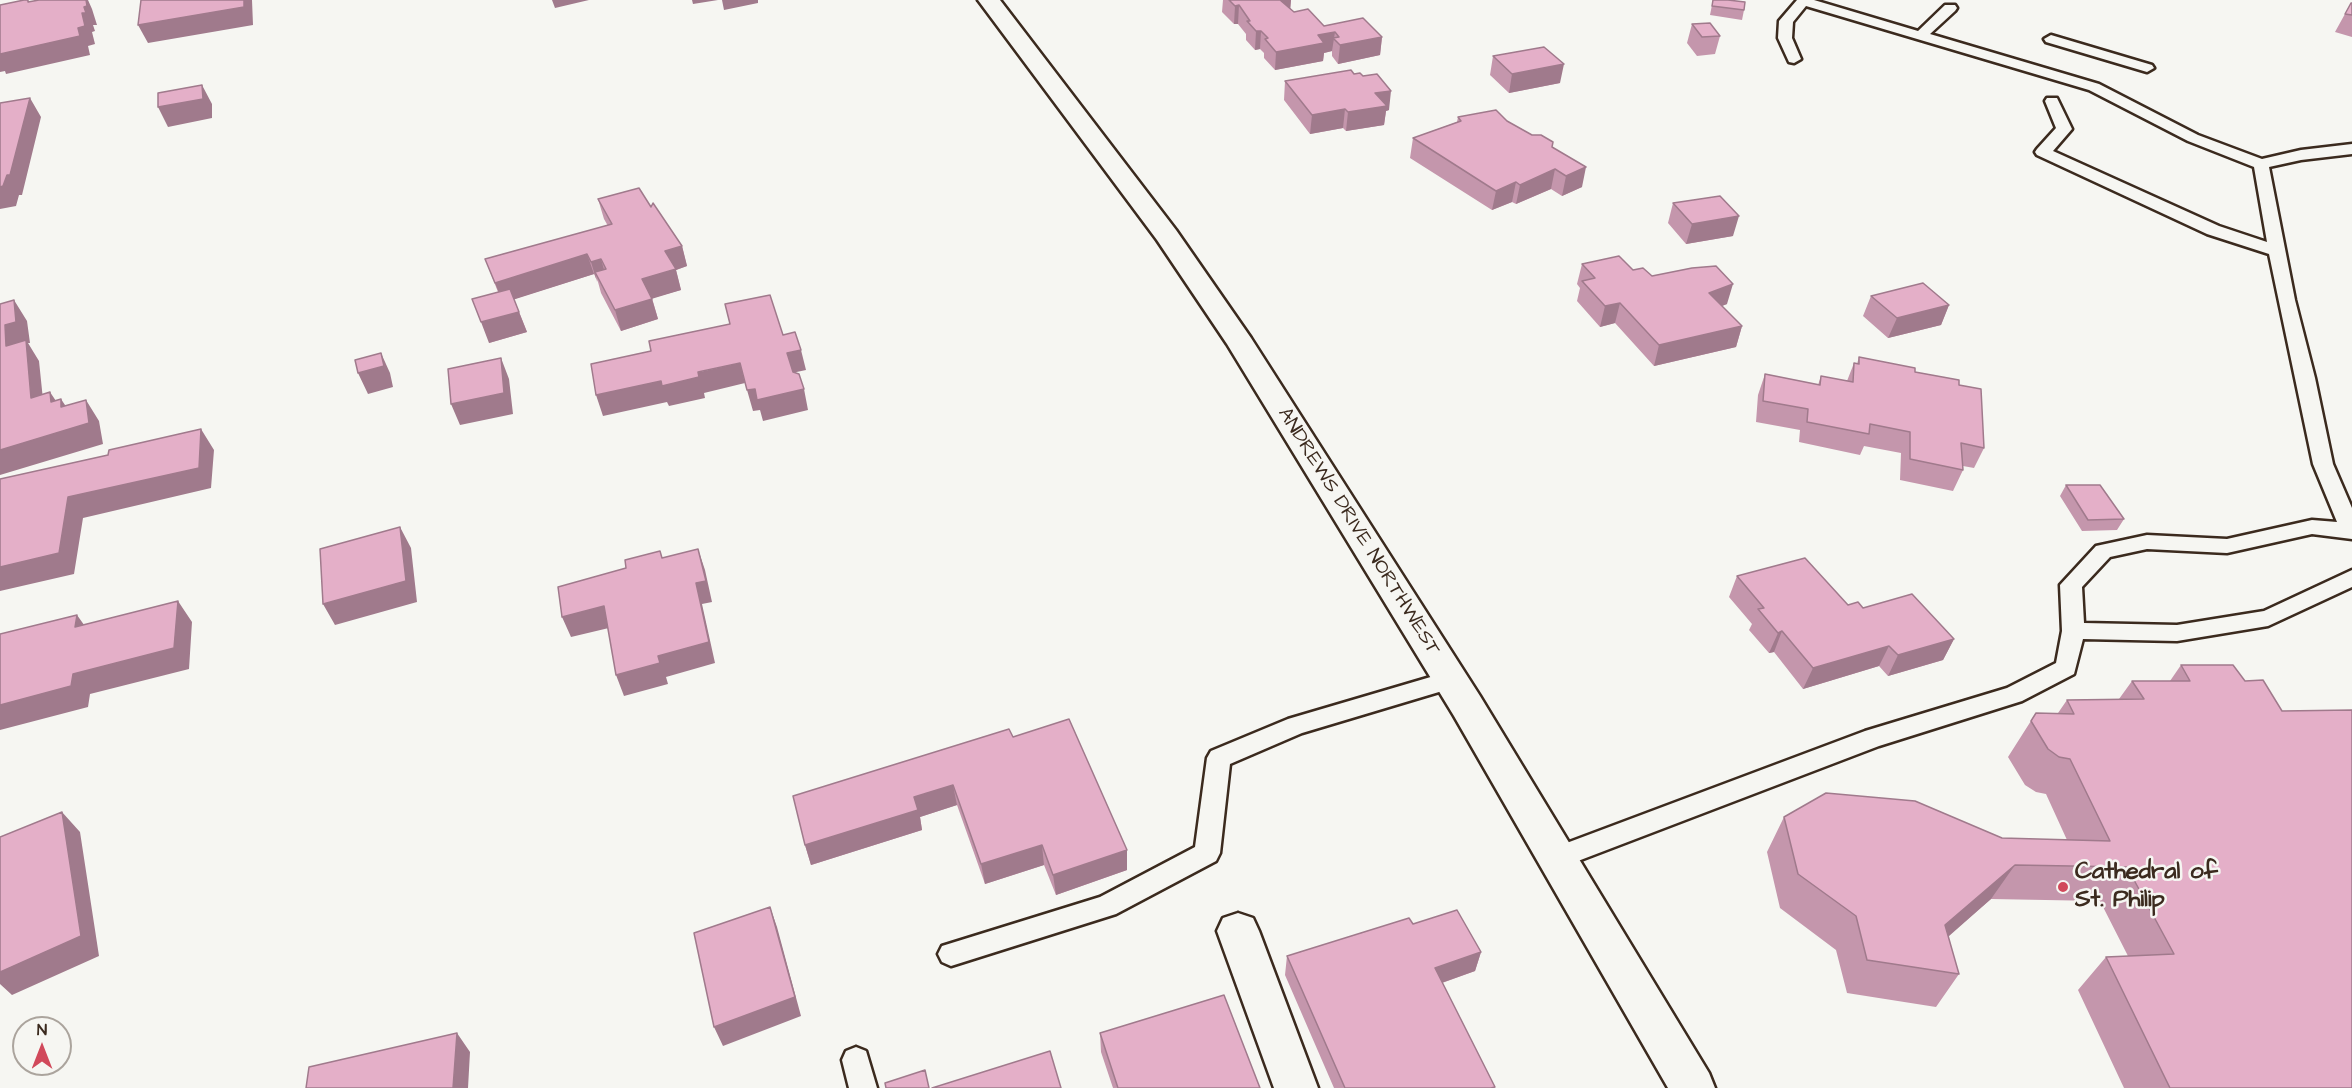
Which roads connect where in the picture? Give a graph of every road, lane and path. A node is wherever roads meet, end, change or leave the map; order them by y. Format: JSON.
{"nodes":[{"id":1,"x":989,"y":0,"type":"edge"},
{"id":2,"x":1803,"y":1,"type":"edge"},
{"id":3,"x":1950,"y":8,"type":"dead end"},
{"id":4,"x":1920,"y":36,"type":"junction"},
{"id":5,"x":2051,"y":39,"type":"dead end"},
{"id":6,"x":1794,"y":59,"type":"dead end"},
{"id":7,"x":2147,"y":68,"type":"dead end"},
{"id":8,"x":2052,"y":101,"type":"dead end"},
{"id":9,"x":2352,"y":149,"type":"edge"},
{"id":10,"x":2261,"y":164,"type":"junction"},
{"id":11,"x":2278,"y":251,"type":"junction"},
{"id":12,"x":2352,"y":531,"type":"edge"},
{"id":13,"x":2352,"y":578,"type":"edge"},
{"id":14,"x":2073,"y":631,"type":"junction"},
{"id":15,"x":1451,"y":680,"type":"junction"},
{"id":16,"x":1557,"y":858,"type":"junction"},
{"id":17,"x":1238,"y":931,"type":"dead end"},
{"id":18,"x":951,"y":954,"type":"dead end"},
{"id":19,"x":856,"y":1060,"type":"dead end"},
{"id":20,"x":863,"y":1088,"type":"edge"},
{"id":21,"x":1296,"y":1088,"type":"edge"},
{"id":22,"x":1693,"y":1088,"type":"edge"}],
"edges":[{"from":1,"to":15,"type":"street","name":"ANDREWS DRIVE NORTHWEST"},
{"from":2,"to":4,"type":"lane"},
{"from":2,"to":6,"type":"lane"},
{"from":3,"to":4,"type":"lane"},
{"from":4,"to":10,"type":"lane"},
{"from":5,"to":7,"type":"lane"},
{"from":8,"to":11,"type":"lane"},
{"from":9,"to":10,"type":"lane"},
{"from":10,"to":11,"type":"lane"},
{"from":11,"to":12,"type":"lane"},
{"from":12,"to":14,"type":"lane"},
{"from":13,"to":14,"type":"lane"},
{"from":14,"to":16,"type":"lane"},
{"from":15,"to":16,"type":"street","name":"ANDREWS DRIVE NORTHWEST"},
{"from":15,"to":18,"type":"lane"},
{"from":16,"to":22,"type":"street","name":"ANDREWS DRIVE NORTHWEST"},
{"from":17,"to":21,"type":"street"},
{"from":19,"to":20,"type":"lane"}]}
